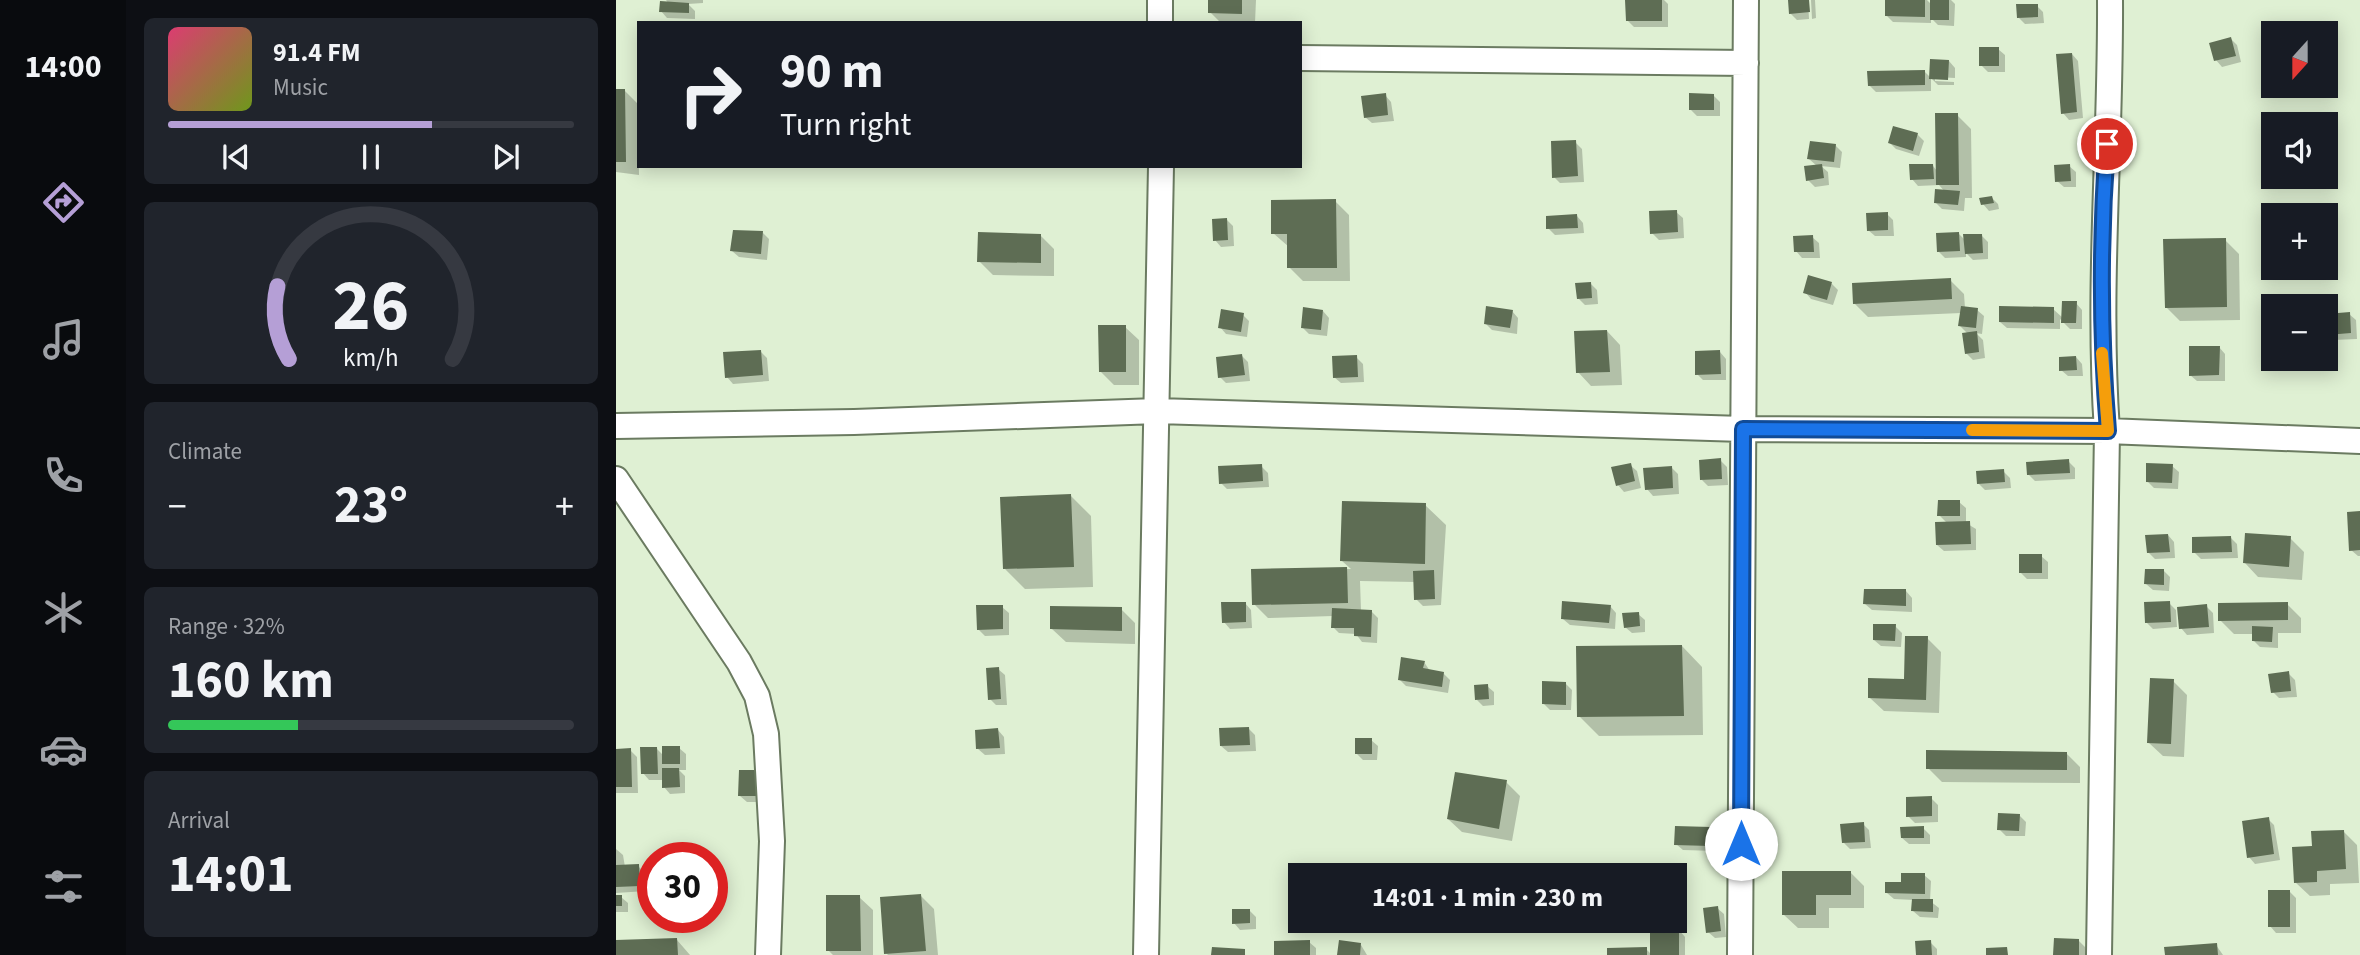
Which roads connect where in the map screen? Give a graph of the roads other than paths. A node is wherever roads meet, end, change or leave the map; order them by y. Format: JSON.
{"nodes":[{"id":1,"x":1160,"y":0,"type":"edge"},
{"id":2,"x":1745,"y":0,"type":"edge"},
{"id":3,"x":2110,"y":0,"type":"edge"},
{"id":4,"x":1160,"y":21,"type":"edge"},
{"id":5,"x":1302,"y":58,"type":"edge"},
{"id":6,"x":1746,"y":63,"type":"junction"},
{"id":7,"x":1161,"y":168,"type":"edge"},
{"id":8,"x":1157,"y":411,"type":"junction"},
{"id":9,"x":616,"y":426,"type":"edge"},
{"id":10,"x":1743,"y":429,"type":"junction"},
{"id":11,"x":2108,"y":431,"type":"junction"},
{"id":12,"x":2360,"y":440,"type":"edge"},
{"id":13,"x":616,"y":480,"type":"edge"},
{"id":14,"x":768,"y":955,"type":"edge"},
{"id":15,"x":1146,"y":955,"type":"edge"},
{"id":16,"x":1740,"y":955,"type":"edge"},
{"id":17,"x":2099,"y":955,"type":"edge"}],
"edges":[{"from":1,"to":4,"type":"street"},
{"from":2,"to":6,"type":"street"},
{"from":3,"to":11,"type":"street"},
{"from":5,"to":6,"type":"street"},
{"from":6,"to":10,"type":"street"},
{"from":7,"to":8,"type":"street"},
{"from":8,"to":9,"type":"street"},
{"from":8,"to":10,"type":"street"},
{"from":8,"to":15,"type":"street"},
{"from":10,"to":11,"type":"street"},
{"from":10,"to":16,"type":"street"},
{"from":11,"to":12,"type":"street"},
{"from":11,"to":17,"type":"street"},
{"from":13,"to":14,"type":"street"}]}
